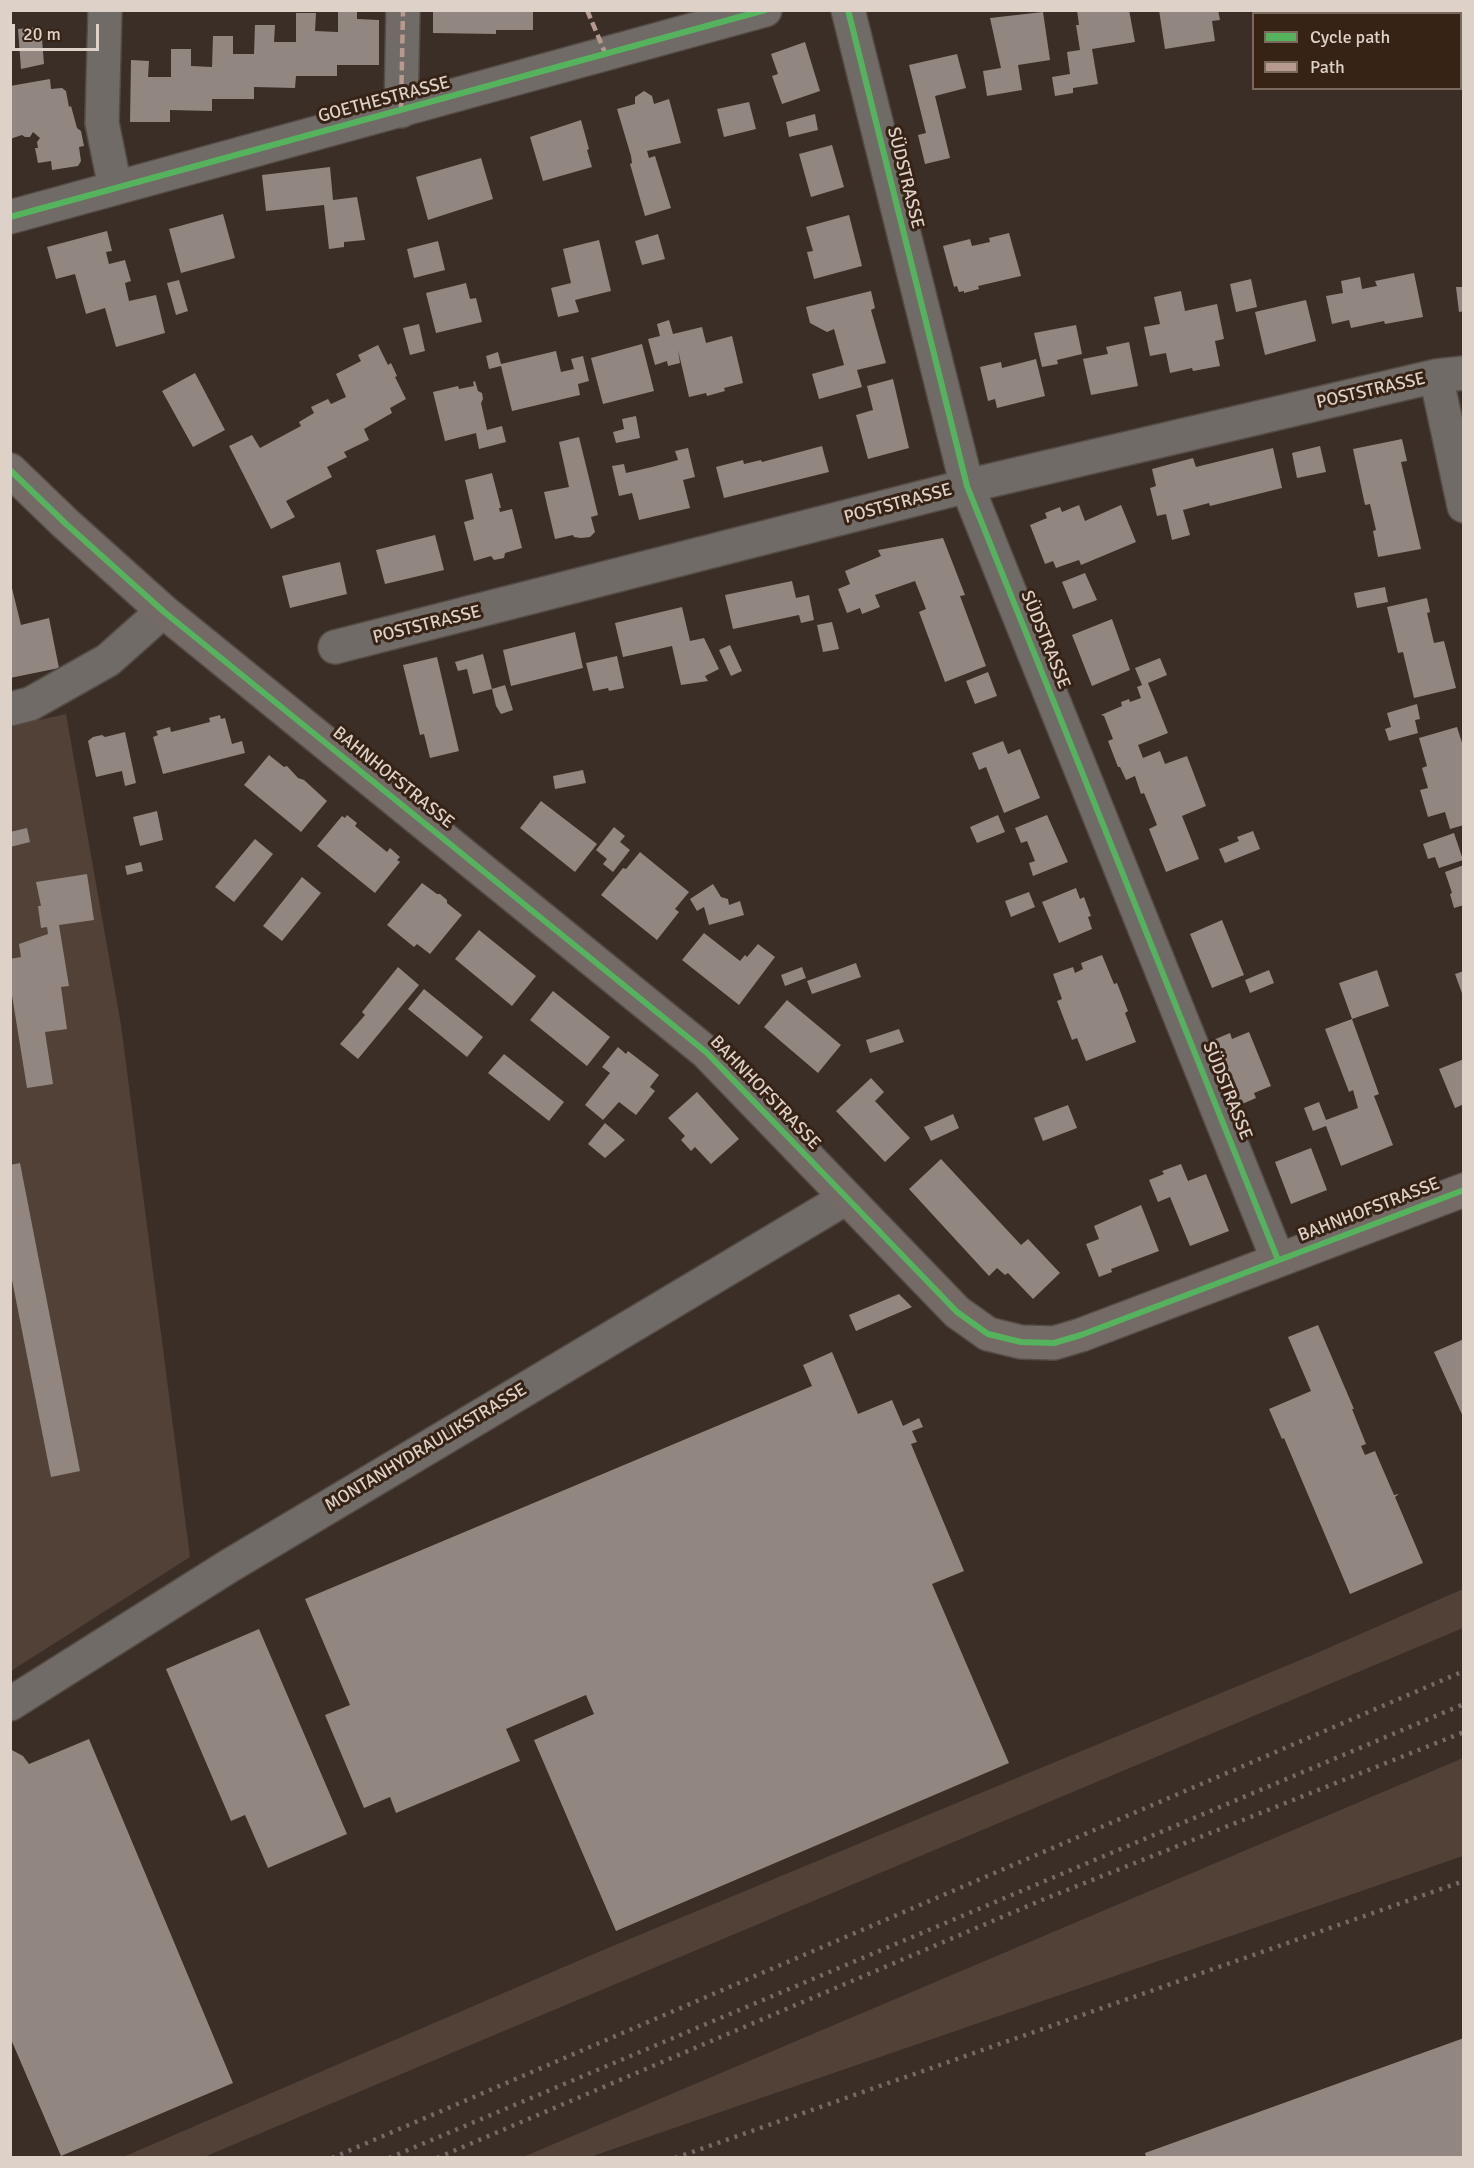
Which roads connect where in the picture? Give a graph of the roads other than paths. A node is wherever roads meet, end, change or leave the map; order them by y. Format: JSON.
{"nodes":[{"id":1,"x":105,"y":10,"type":"edge"},
{"id":2,"x":403,"y":10,"type":"edge"},
{"id":3,"x":765,"y":10,"type":"edge"},
{"id":4,"x":848,"y":10,"type":"edge"},
{"id":5,"x":401,"y":111,"type":"junction"},
{"id":6,"x":115,"y":187,"type":"junction"},
{"id":7,"x":10,"y":217,"type":"edge"},
{"id":8,"x":1450,"y":374,"type":"edge"},
{"id":9,"x":10,"y":470,"type":"edge"},
{"id":10,"x":968,"y":486,"type":"junction"},
{"id":11,"x":1464,"y":506,"type":"edge"},
{"id":12,"x":163,"y":611,"type":"junction"},
{"id":13,"x":335,"y":647,"type":"dead end"},
{"id":14,"x":10,"y":709,"type":"edge"},
{"id":15,"x":1464,"y":1190,"type":"edge"},
{"id":16,"x":846,"y":1198,"type":"junction"},
{"id":17,"x":1278,"y":1260,"type":"junction"},
{"id":18,"x":10,"y":1704,"type":"edge"}],
"edges":[{"from":1,"to":6,"type":"street"},
{"from":2,"to":5,"type":"street"},
{"from":3,"to":5,"type":"street","name":"GOETHESTRASSE"},
{"from":4,"to":10,"type":"street","name":"SÜDSTRASSE"},
{"from":5,"to":6,"type":"street","name":"GOETHESTRASSE"},
{"from":6,"to":7,"type":"street","name":"GOETHESTRASSE"},
{"from":8,"to":10,"type":"street","name":"POSTSTRASSE"},
{"from":8,"to":11,"type":"street"},
{"from":9,"to":12,"type":"main road","name":"BAHNHOFSTRASSE"},
{"from":10,"to":13,"type":"street","name":"POSTSTRASSE"},
{"from":10,"to":17,"type":"street","name":"SÜDSTRASSE"},
{"from":12,"to":14,"type":"street"},
{"from":12,"to":16,"type":"main road","name":"BAHNHOFSTRASSE"},
{"from":15,"to":17,"type":"main road","name":"BAHNHOFSTRASSE"},
{"from":16,"to":17,"type":"main road","name":"BAHNHOFSTRASSE"},
{"from":16,"to":18,"type":"street","name":"MONTANHYDRAULIKSTRASSE"}]}
